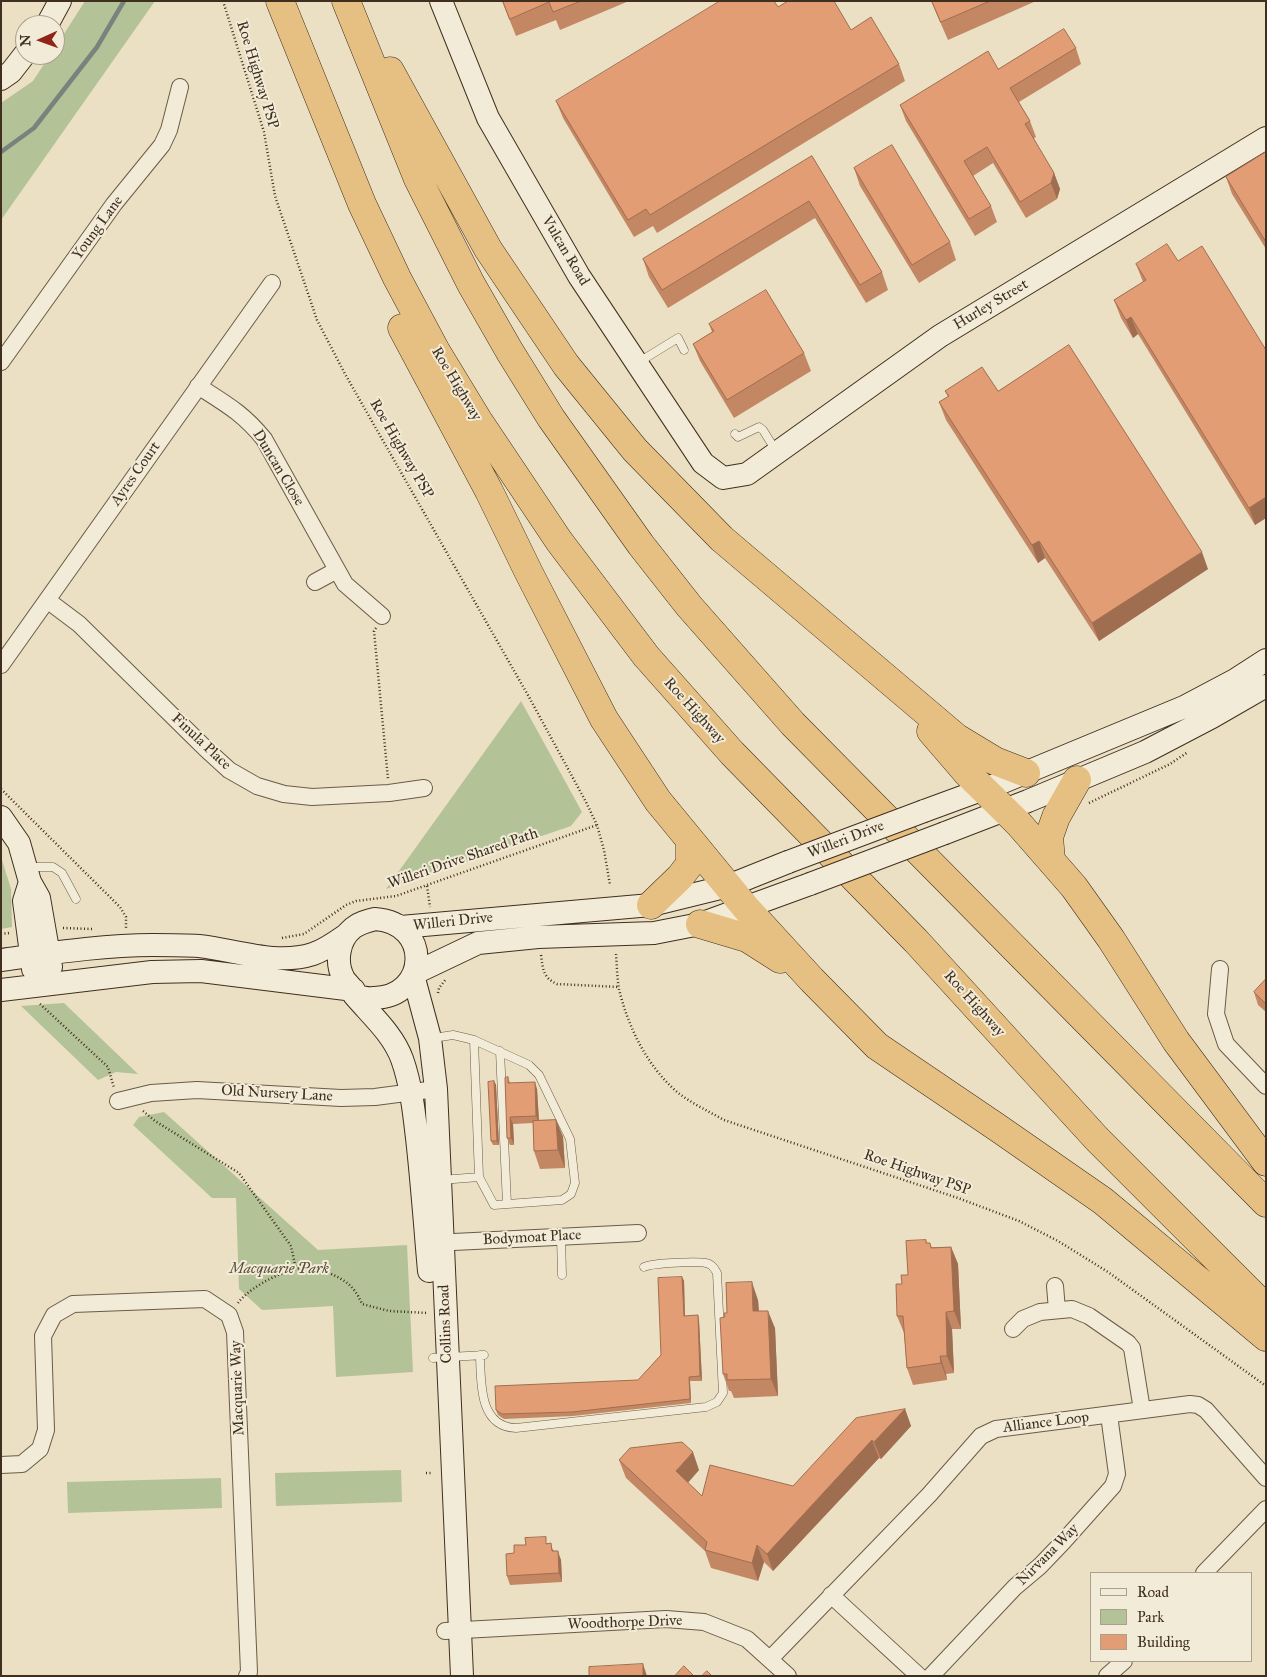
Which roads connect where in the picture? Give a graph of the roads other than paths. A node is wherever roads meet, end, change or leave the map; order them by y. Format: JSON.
{"nodes":[{"id":1,"x":60,"y":1,"type":"edge"},
{"id":2,"x":280,"y":1,"type":"edge"},
{"id":3,"x":346,"y":1,"type":"edge"},
{"id":4,"x":353,"y":1,"type":"edge"},
{"id":5,"x":441,"y":1,"type":"edge"},
{"id":6,"x":52,"y":15,"type":"edge"},
{"id":7,"x":16,"y":65,"type":"edge"},
{"id":8,"x":1,"y":79,"type":"edge"},
{"id":9,"x":180,"y":87,"type":"dead end"},
{"id":10,"x":1266,"y":138,"type":"edge"},
{"id":11,"x":362,"y":204,"type":"junction"},
{"id":12,"x":272,"y":284,"type":"dead end"},
{"id":13,"x":684,"y":350,"type":"dead end"},
{"id":14,"x":1,"y":362,"type":"edge"},
{"id":15,"x":637,"y":363,"type":"junction"},
{"id":16,"x":198,"y":386,"type":"junction"},
{"id":17,"x":735,"y":434,"type":"dead end"},
{"id":18,"x":777,"y":453,"type":"junction"},
{"id":19,"x":724,"y":478,"type":"joint"},
{"id":20,"x":337,"y":570,"type":"junction"},
{"id":21,"x":315,"y":582,"type":"dead end"},
{"id":22,"x":47,"y":600,"type":"junction"},
{"id":23,"x":382,"y":616,"type":"road end"},
{"id":24,"x":1266,"y":660,"type":"edge"},
{"id":25,"x":1,"y":665,"type":"edge"},
{"id":26,"x":885,"y":676,"type":"junction"},
{"id":27,"x":1266,"y":686,"type":"edge"},
{"id":28,"x":1026,"y":773,"type":"junction"},
{"id":29,"x":1077,"y":780,"type":"junction"},
{"id":30,"x":424,"y":788,"type":"dead end"},
{"id":31,"x":984,"y":789,"type":"junction"},
{"id":32,"x":1005,"y":810,"type":"junction"},
{"id":33,"x":1,"y":817,"type":"edge"},
{"id":34,"x":690,"y":841,"type":"junction"},
{"id":35,"x":1051,"y":860,"type":"junction"},
{"id":36,"x":28,"y":874,"type":"junction"},
{"id":37,"x":728,"y":886,"type":"junction"},
{"id":38,"x":76,"y":899,"type":"dead end"},
{"id":39,"x":651,"y":905,"type":"junction"},
{"id":40,"x":746,"y":908,"type":"junction"},
{"id":41,"x":700,"y":924,"type":"junction"},
{"id":42,"x":401,"y":927,"type":"junction"},
{"id":43,"x":346,"y":936,"type":"junction"},
{"id":44,"x":40,"y":955,"type":"junction"},
{"id":45,"x":1,"y":960,"type":"edge"},
{"id":46,"x":1220,"y":969,"type":"dead end"},
{"id":47,"x":414,"y":974,"type":"junction"},
{"id":48,"x":812,"y":980,"type":"junction"},
{"id":49,"x":1,"y":990,"type":"edge"},
{"id":50,"x":43,"y":992,"type":"junction"},
{"id":51,"x":354,"y":993,"type":"junction"},
{"id":52,"x":430,"y":1038,"type":"junction"},
{"id":53,"x":474,"y":1040,"type":"junction"},
{"id":54,"x":500,"y":1051,"type":"junction"},
{"id":55,"x":1266,"y":1086,"type":"edge"},
{"id":56,"x":436,"y":1089,"type":"junction"},
{"id":57,"x":410,"y":1091,"type":"junction"},
{"id":58,"x":118,"y":1101,"type":"road end"},
{"id":59,"x":1266,"y":1162,"type":"edge"},
{"id":60,"x":480,"y":1177,"type":"junction"},
{"id":61,"x":431,"y":1180,"type":"junction"},
{"id":62,"x":1266,"y":1203,"type":"edge"},
{"id":63,"x":507,"y":1204,"type":"junction"},
{"id":64,"x":638,"y":1233,"type":"dead end"},
{"id":65,"x":561,"y":1237,"type":"junction"},
{"id":66,"x":434,"y":1243,"type":"junction"},
{"id":67,"x":644,"y":1267,"type":"dead end"},
{"id":68,"x":562,"y":1275,"type":"dead end"},
{"id":69,"x":1055,"y":1286,"type":"dead end"},
{"id":70,"x":1266,"y":1308,"type":"edge"},
{"id":71,"x":1057,"y":1310,"type":"junction"},
{"id":72,"x":1013,"y":1329,"type":"dead end"},
{"id":73,"x":1266,"y":1337,"type":"edge"},
{"id":74,"x":440,"y":1357,"type":"junction"},
{"id":75,"x":1142,"y":1410,"type":"junction"},
{"id":76,"x":1109,"y":1415,"type":"junction"},
{"id":77,"x":1,"y":1465,"type":"edge"},
{"id":78,"x":1266,"y":1478,"type":"edge"},
{"id":79,"x":1266,"y":1509,"type":"edge"},
{"id":80,"x":1205,"y":1572,"type":"edge"},
{"id":81,"x":831,"y":1595,"type":"junction"},
{"id":82,"x":452,"y":1630,"type":"junction"},
{"id":83,"x":770,"y":1659,"type":"junction"},
{"id":84,"x":1123,"y":1662,"type":"edge"},
{"id":85,"x":247,"y":1676,"type":"edge"},
{"id":86,"x":447,"y":1676,"type":"edge"},
{"id":87,"x":462,"y":1676,"type":"edge"},
{"id":88,"x":788,"y":1676,"type":"edge"},
{"id":89,"x":918,"y":1676,"type":"edge"},
{"id":90,"x":931,"y":1676,"type":"edge"},
{"id":91,"x":1107,"y":1676,"type":"edge"}],
"edges":[{"from":1,"to":6,"type":"main road"},
{"from":2,"to":11,"type":"highway","name":"Roe Highway"},
{"from":3,"to":62,"type":"highway"},
{"from":4,"to":26,"type":"highway"},
{"from":5,"to":15,"type":"main road","name":"Vulcan Road"},
{"from":7,"to":8,"type":"main road"},
{"from":9,"to":14,"type":"street","name":"Young Lane"},
{"from":10,"to":18,"type":"main road","name":"Hurley Street"},
{"from":11,"to":34,"type":"highway"},
{"from":11,"to":70,"type":"highway","name":"Roe Highway"},
{"from":12,"to":16,"type":"street","name":"Ayres Court"},
{"from":13,"to":15,"type":"lane"},
{"from":15,"to":19,"type":"main road","name":"Vulcan Road"},
{"from":16,"to":20,"type":"street","name":"Duncan Close"},
{"from":16,"to":22,"type":"street","name":"Ayres Court"},
{"from":17,"to":18,"type":"lane"},
{"from":18,"to":19,"type":"main road","name":"Hurley Street"},
{"from":20,"to":21,"type":"street"},
{"from":20,"to":23,"type":"street","name":"Duncan Close"},
{"from":22,"to":25,"type":"street","name":"Ayres Court"},
{"from":22,"to":30,"type":"street","name":"Finula Place"},
{"from":24,"to":28,"type":"main road","name":"Willeri Drive"},
{"from":26,"to":28,"type":"highway"},
{"from":26,"to":31,"type":"highway"},
{"from":27,"to":29,"type":"main road","name":"Willeri Drive"},
{"from":28,"to":31,"type":"main road","name":"Willeri Drive"},
{"from":29,"to":32,"type":"main road","name":"Willeri Drive"},
{"from":29,"to":35,"type":"highway"},
{"from":31,"to":32,"type":"highway"},
{"from":31,"to":37,"type":"main road","name":"Willeri Drive","bridge":true},
{"from":32,"to":35,"type":"highway"},
{"from":32,"to":40,"type":"main road","name":"Willeri Drive","bridge":true},
{"from":33,"to":36,"type":"main road"},
{"from":34,"to":37,"type":"highway"},
{"from":34,"to":39,"type":"highway"},
{"from":35,"to":59,"type":"highway"},
{"from":36,"to":38,"type":"lane"},
{"from":36,"to":44,"type":"main road"},
{"from":36,"to":44,"type":"main road"},
{"from":37,"to":39,"type":"main road","name":"Willeri Drive"},
{"from":37,"to":40,"type":"highway"},
{"from":39,"to":42,"type":"main road","name":"Willeri Drive"},
{"from":40,"to":41,"type":"main road","name":"Willeri Drive"},
{"from":40,"to":48,"type":"highway"},
{"from":41,"to":47,"type":"main road","name":"Willeri Drive"},
{"from":41,"to":48,"type":"highway"},
{"from":42,"to":43,"type":"main road","name":"Willeri Drive"},
{"from":42,"to":47,"type":"main road","name":"Willeri Drive"},
{"from":43,"to":44,"type":"main road","name":"Willeri Drive"},
{"from":43,"to":51,"type":"main road"},
{"from":44,"to":45,"type":"main road","name":"Willeri Drive"},
{"from":44,"to":50,"type":"main road"},
{"from":46,"to":55,"type":"street"},
{"from":47,"to":51,"type":"main road","name":"Willeri Drive"},
{"from":47,"to":52,"type":"main road","name":"Collins Road"},
{"from":48,"to":73,"type":"highway"},
{"from":49,"to":50,"type":"main road","name":"Willeri Drive"},
{"from":50,"to":51,"type":"main road","name":"Willeri Drive"},
{"from":51,"to":57,"type":"main road","name":"Collins Road"},
{"from":52,"to":53,"type":"lane"},
{"from":52,"to":56,"type":"main road","name":"Collins Road"},
{"from":53,"to":54,"type":"lane"},
{"from":53,"to":60,"type":"lane"},
{"from":54,"to":63,"type":"lane"},
{"from":54,"to":63,"type":"lane"},
{"from":56,"to":57,"type":"street","name":"Old Nursery Lane"},
{"from":56,"to":61,"type":"main road","name":"Collins Road"},
{"from":57,"to":58,"type":"street","name":"Old Nursery Lane"},
{"from":57,"to":61,"type":"main road","name":"Collins Road"},
{"from":60,"to":61,"type":"lane"},
{"from":60,"to":63,"type":"lane"},
{"from":61,"to":66,"type":"main road","name":"Collins Road"},
{"from":64,"to":65,"type":"street","name":"Bodymoat Place"},
{"from":65,"to":66,"type":"street","name":"Bodymoat Place"},
{"from":65,"to":68,"type":"lane"},
{"from":66,"to":74,"type":"main road","name":"Collins Road"},
{"from":67,"to":74,"type":"lane"},
{"from":69,"to":71,"type":"street"},
{"from":71,"to":72,"type":"street"},
{"from":71,"to":75,"type":"street"},
{"from":74,"to":82,"type":"main road","name":"Collins Road"},
{"from":75,"to":76,"type":"street","name":"Alliance Loop"},
{"from":75,"to":78,"type":"street","name":"Alliance Loop"},
{"from":76,"to":81,"type":"street","name":"Alliance Loop"},
{"from":76,"to":90,"type":"street","name":"Nirvana Way"},
{"from":77,"to":85,"type":"street","name":"Macquarie Way"},
{"from":79,"to":80,"type":"street"},
{"from":81,"to":83,"type":"street","name":"Alliance Loop"},
{"from":81,"to":89,"type":"street"},
{"from":82,"to":83,"type":"street","name":"Woodthorpe Drive"},
{"from":82,"to":86,"type":"main road","name":"Collins Road"},
{"from":82,"to":87,"type":"main road","name":"Collins Road"},
{"from":83,"to":88,"type":"street","name":"Woodthorpe Drive"},
{"from":84,"to":91,"type":"street"}]}
